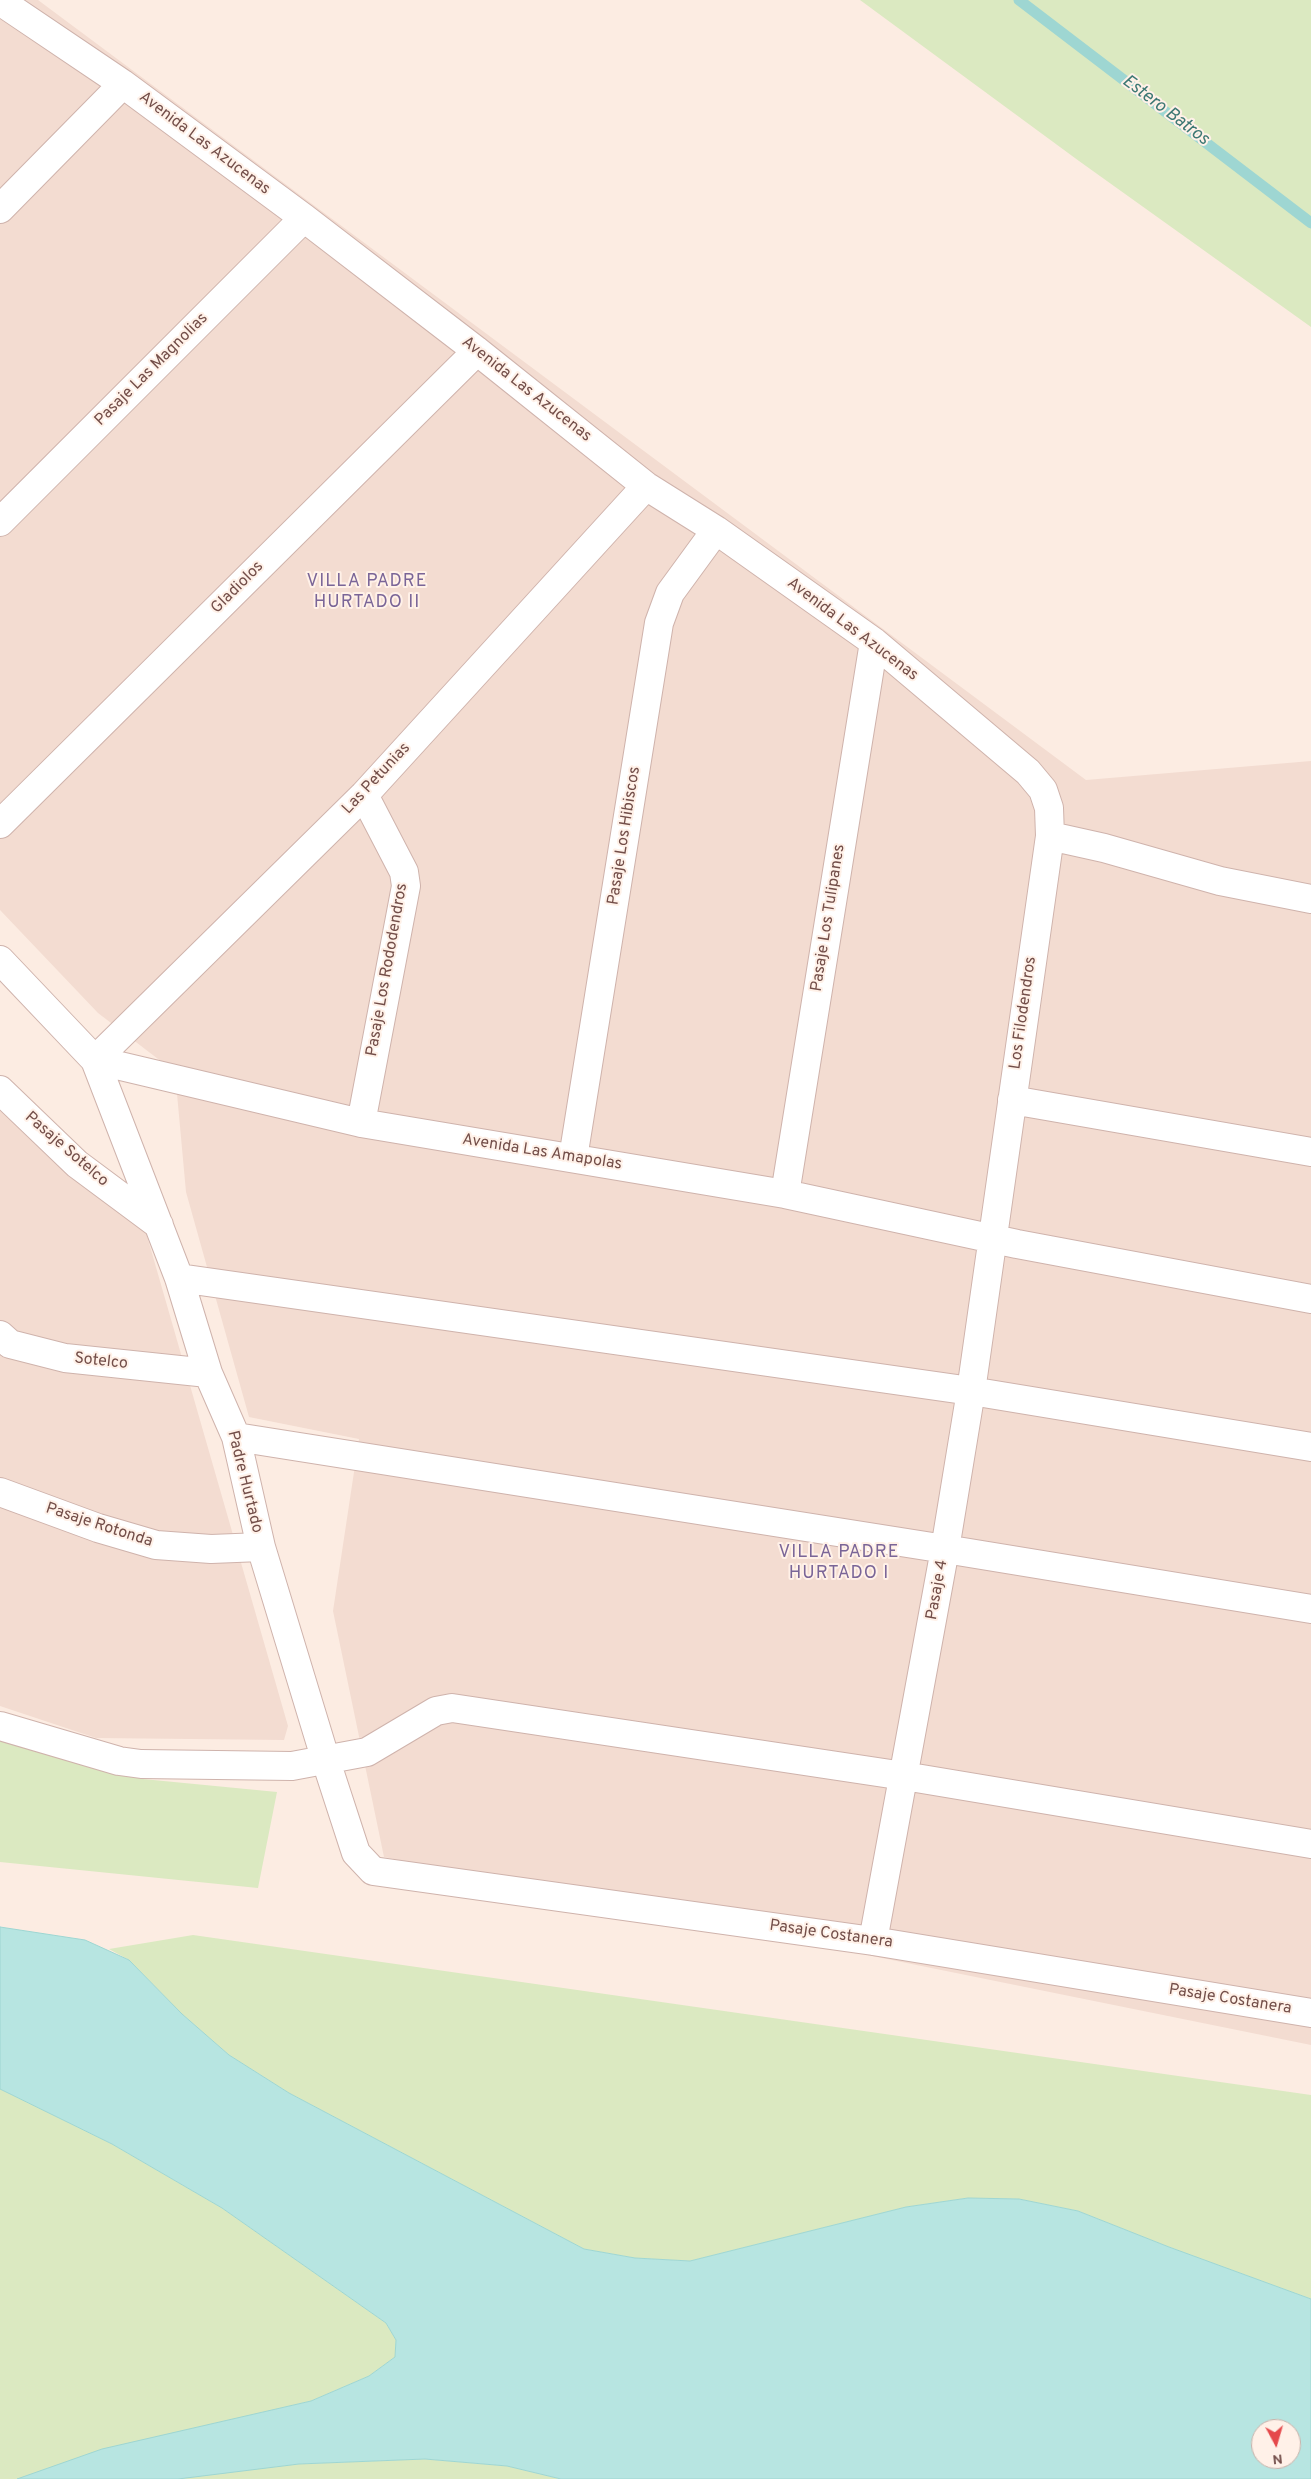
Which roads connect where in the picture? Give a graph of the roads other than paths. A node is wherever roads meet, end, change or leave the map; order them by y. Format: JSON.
{"nodes":[{"id":1,"x":0,"y":1,"type":"edge"},
{"id":2,"x":123,"y":84,"type":"junction"},
{"id":3,"x":0,"y":209,"type":"edge"},
{"id":4,"x":304,"y":218,"type":"junction"},
{"id":5,"x":477,"y":351,"type":"junction"},
{"id":6,"x":646,"y":486,"type":"junction"},
{"id":7,"x":0,"y":522,"type":"edge"},
{"id":8,"x":716,"y":530,"type":"junction"},
{"id":9,"x":874,"y":642,"type":"junction"},
{"id":10,"x":1043,"y":790,"type":"joint"},
{"id":11,"x":364,"y":795,"type":"junction"},
{"id":12,"x":0,"y":824,"type":"edge"},
{"id":13,"x":1050,"y":836,"type":"junction"},
{"id":14,"x":1311,"y":899,"type":"edge"},
{"id":15,"x":0,"y":960,"type":"edge"},
{"id":16,"x":95,"y":1060,"type":"junction"},
{"id":17,"x":0,"y":1090,"type":"edge"},
{"id":18,"x":1012,"y":1100,"type":"junction"},
{"id":19,"x":361,"y":1123,"type":"junction"},
{"id":20,"x":1311,"y":1152,"type":"edge"},
{"id":21,"x":574,"y":1158,"type":"junction"},
{"id":22,"x":785,"y":1194,"type":"junction"},
{"id":23,"x":159,"y":1225,"type":"junction"},
{"id":24,"x":992,"y":1237,"type":"junction"},
{"id":25,"x":180,"y":1278,"type":"junction"},
{"id":26,"x":1311,"y":1299,"type":"edge"},
{"id":27,"x":3,"y":1348,"type":"edge"},
{"id":28,"x":208,"y":1373,"type":"junction"},
{"id":29,"x":971,"y":1391,"type":"junction"},
{"id":30,"x":236,"y":1437,"type":"junction"},
{"id":31,"x":1311,"y":1447,"type":"edge"},
{"id":32,"x":0,"y":1492,"type":"edge"},
{"id":33,"x":261,"y":1547,"type":"junction"},
{"id":34,"x":945,"y":1549,"type":"junction"},
{"id":35,"x":1311,"y":1609,"type":"edge"},
{"id":36,"x":0,"y":1726,"type":"edge"},
{"id":37,"x":326,"y":1761,"type":"junction"},
{"id":38,"x":904,"y":1776,"type":"junction"},
{"id":39,"x":1311,"y":1844,"type":"edge"},
{"id":40,"x":356,"y":1853,"type":"joint"},
{"id":41,"x":874,"y":1941,"type":"junction"},
{"id":42,"x":1311,"y":2013,"type":"edge"}],
"edges":[{"from":1,"to":2,"type":"street","name":"Avenida Las Azucenas"},
{"from":2,"to":3,"type":"street"},
{"from":2,"to":4,"type":"street","name":"Avenida Las Azucenas"},
{"from":4,"to":5,"type":"street","name":"Avenida Las Azucenas"},
{"from":4,"to":7,"type":"street","name":"Pasaje Las Magnolias"},
{"from":5,"to":6,"type":"street","name":"Avenida Las Azucenas"},
{"from":5,"to":12,"type":"street","name":"Gladiolos"},
{"from":6,"to":8,"type":"street","name":"Avenida Las Azucenas"},
{"from":6,"to":11,"type":"street","name":"Las Petunias"},
{"from":8,"to":9,"type":"street","name":"Avenida Las Azucenas"},
{"from":8,"to":21,"type":"street","name":"Pasaje Los Hibiscos"},
{"from":9,"to":10,"type":"street","name":"Avenida Las Azucenas"},
{"from":9,"to":22,"type":"street","name":"Pasaje Los Tulipanes"},
{"from":10,"to":13,"type":"street","name":"Los Filodendros"},
{"from":11,"to":16,"type":"street","name":"Las Petunias"},
{"from":11,"to":19,"type":"street","name":"Pasaje Los Rododendros"},
{"from":13,"to":14,"type":"street"},
{"from":13,"to":18,"type":"street","name":"Los Filodendros"},
{"from":15,"to":16,"type":"street"},
{"from":16,"to":19,"type":"street","name":"Avenida Las Amapolas"},
{"from":16,"to":23,"type":"street","name":"Padre Hurtado"},
{"from":17,"to":23,"type":"street","name":"Pasaje Sotelco"},
{"from":18,"to":20,"type":"street"},
{"from":18,"to":24,"type":"street","name":"Los Filodendros"},
{"from":19,"to":21,"type":"street","name":"Avenida Las Amapolas"},
{"from":21,"to":22,"type":"street","name":"Avenida Las Amapolas"},
{"from":22,"to":24,"type":"street","name":"Avenida Las Amapolas"},
{"from":23,"to":25,"type":"street","name":"Padre Hurtado"},
{"from":24,"to":26,"type":"street","name":"Avenida Las Amapolas"},
{"from":24,"to":29,"type":"street","name":"Pasaje 4"},
{"from":25,"to":28,"type":"street","name":"Padre Hurtado"},
{"from":25,"to":29,"type":"street"},
{"from":27,"to":28,"type":"street","name":"Sotelco"},
{"from":28,"to":30,"type":"street","name":"Padre Hurtado"},
{"from":29,"to":31,"type":"street"},
{"from":29,"to":34,"type":"street","name":"Pasaje 4"},
{"from":30,"to":33,"type":"street","name":"Padre Hurtado"},
{"from":30,"to":34,"type":"street"},
{"from":32,"to":33,"type":"street","name":"Pasaje Rotonda"},
{"from":33,"to":37,"type":"street","name":"Padre Hurtado"},
{"from":34,"to":35,"type":"street"},
{"from":34,"to":38,"type":"street","name":"Pasaje 4"},
{"from":36,"to":37,"type":"street"},
{"from":37,"to":38,"type":"street"},
{"from":37,"to":40,"type":"street","name":"Padre Hurtado"},
{"from":38,"to":39,"type":"street"},
{"from":38,"to":41,"type":"street","name":"Pasaje 4"},
{"from":40,"to":41,"type":"street","name":"Pasaje Costanera"},
{"from":41,"to":42,"type":"street","name":"Pasaje Costanera"}]}
